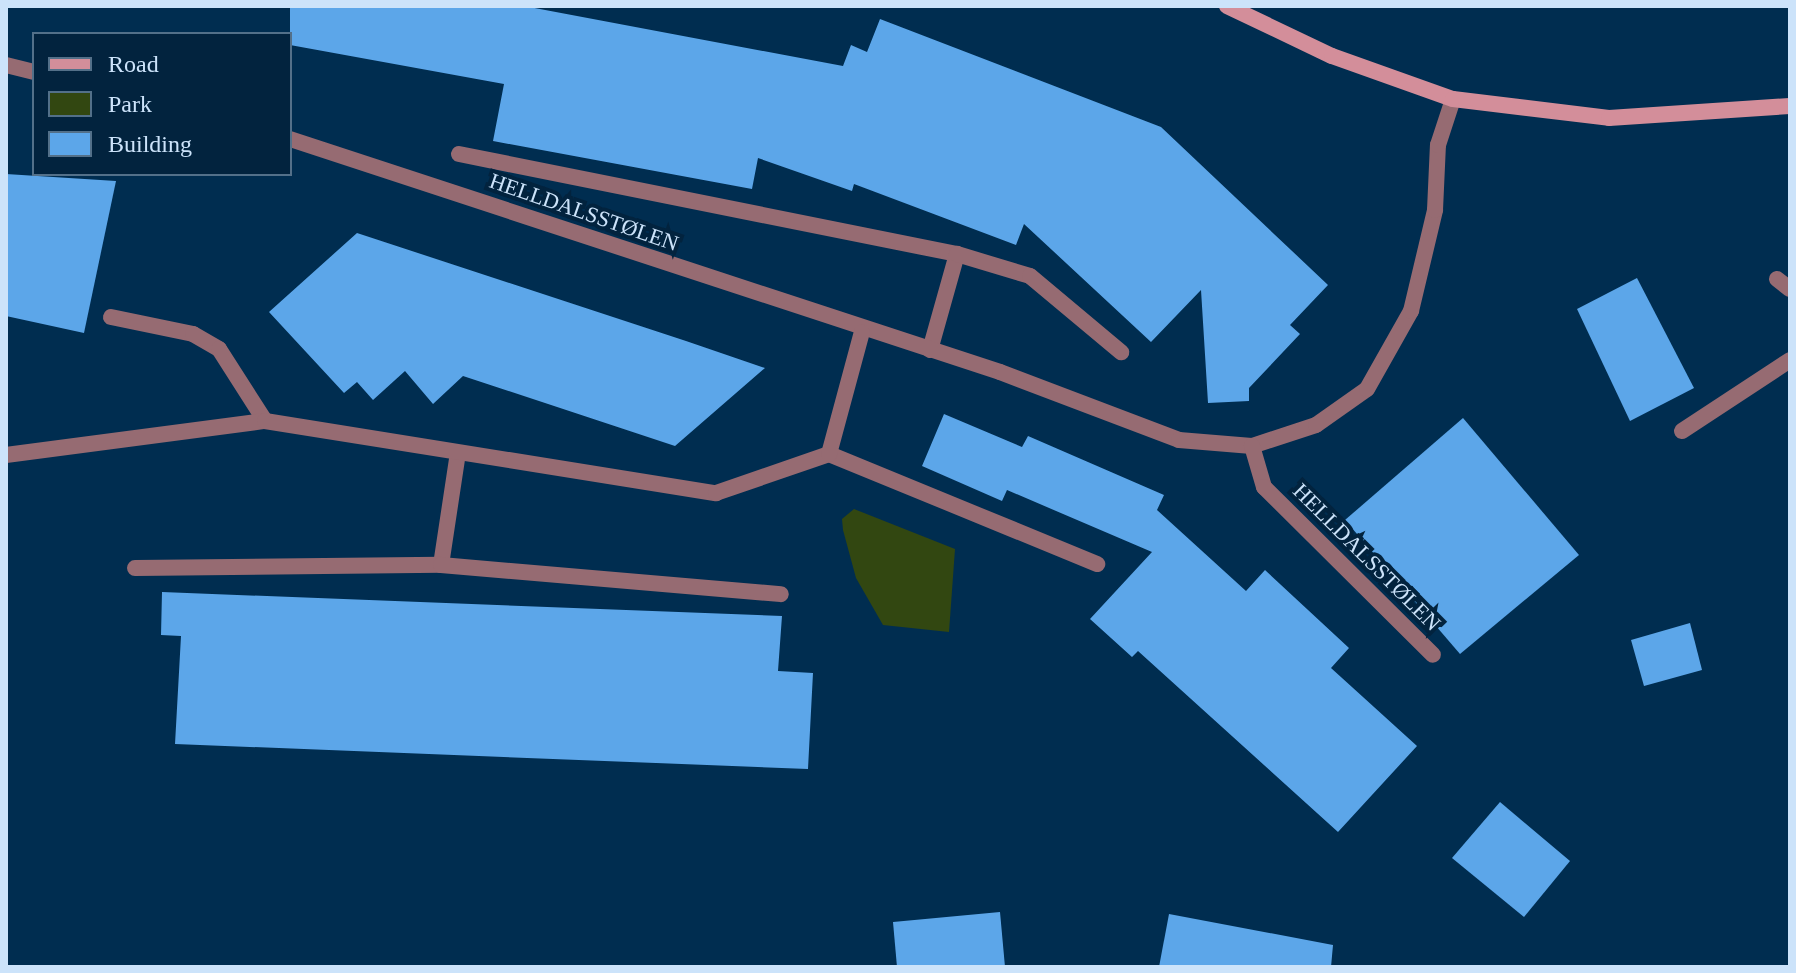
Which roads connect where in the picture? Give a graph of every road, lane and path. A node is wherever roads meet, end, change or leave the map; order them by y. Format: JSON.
{"nodes":[{"id":1,"x":1227,"y":6,"type":"edge"},
{"id":2,"x":6,"y":65,"type":"edge"},
{"id":3,"x":32,"y":72,"type":"edge"},
{"id":4,"x":1453,"y":99,"type":"junction"},
{"id":5,"x":1790,"y":106,"type":"edge"},
{"id":6,"x":292,"y":140,"type":"edge"},
{"id":7,"x":459,"y":154,"type":"dead end"},
{"id":8,"x":957,"y":254,"type":"junction"},
{"id":9,"x":111,"y":317,"type":"dead end"},
{"id":10,"x":862,"y":332,"type":"junction"},
{"id":11,"x":930,"y":350,"type":"junction"},
{"id":12,"x":1121,"y":352,"type":"dead end"},
{"id":13,"x":1790,"y":360,"type":"edge"},
{"id":14,"x":265,"y":421,"type":"junction"},
{"id":15,"x":1682,"y":431,"type":"dead end"},
{"id":16,"x":1252,"y":446,"type":"junction"},
{"id":17,"x":458,"y":453,"type":"junction"},
{"id":18,"x":829,"y":454,"type":"junction"},
{"id":19,"x":6,"y":455,"type":"edge"},
{"id":20,"x":1097,"y":564,"type":"dead end"},
{"id":21,"x":441,"y":565,"type":"junction"},
{"id":22,"x":135,"y":568,"type":"dead end"},
{"id":23,"x":781,"y":594,"type":"dead end"},
{"id":24,"x":1433,"y":655,"type":"dead end"}],
"edges":[{"from":1,"to":4,"type":"main road"},
{"from":2,"to":3,"type":"street"},
{"from":4,"to":5,"type":"main road"},
{"from":4,"to":16,"type":"street","name":"HELLDALSSTØLEN"},
{"from":6,"to":10,"type":"street","name":"HELLDALSSTØLEN"},
{"from":7,"to":8,"type":"street","name":"HELLDALSSTØLEN"},
{"from":8,"to":11,"type":"street"},
{"from":8,"to":12,"type":"street","name":"HELLDALSSTØLEN"},
{"from":9,"to":14,"type":"street"},
{"from":10,"to":11,"type":"street","name":"HELLDALSSTØLEN"},
{"from":10,"to":18,"type":"street"},
{"from":11,"to":16,"type":"street","name":"HELLDALSSTØLEN"},
{"from":13,"to":15,"type":"street"},
{"from":14,"to":17,"type":"street"},
{"from":14,"to":19,"type":"street"},
{"from":16,"to":24,"type":"street","name":"HELLDALSSTØLEN"},
{"from":17,"to":18,"type":"street"},
{"from":17,"to":21,"type":"street"},
{"from":18,"to":20,"type":"street"},
{"from":21,"to":22,"type":"street"},
{"from":21,"to":23,"type":"street"}]}
